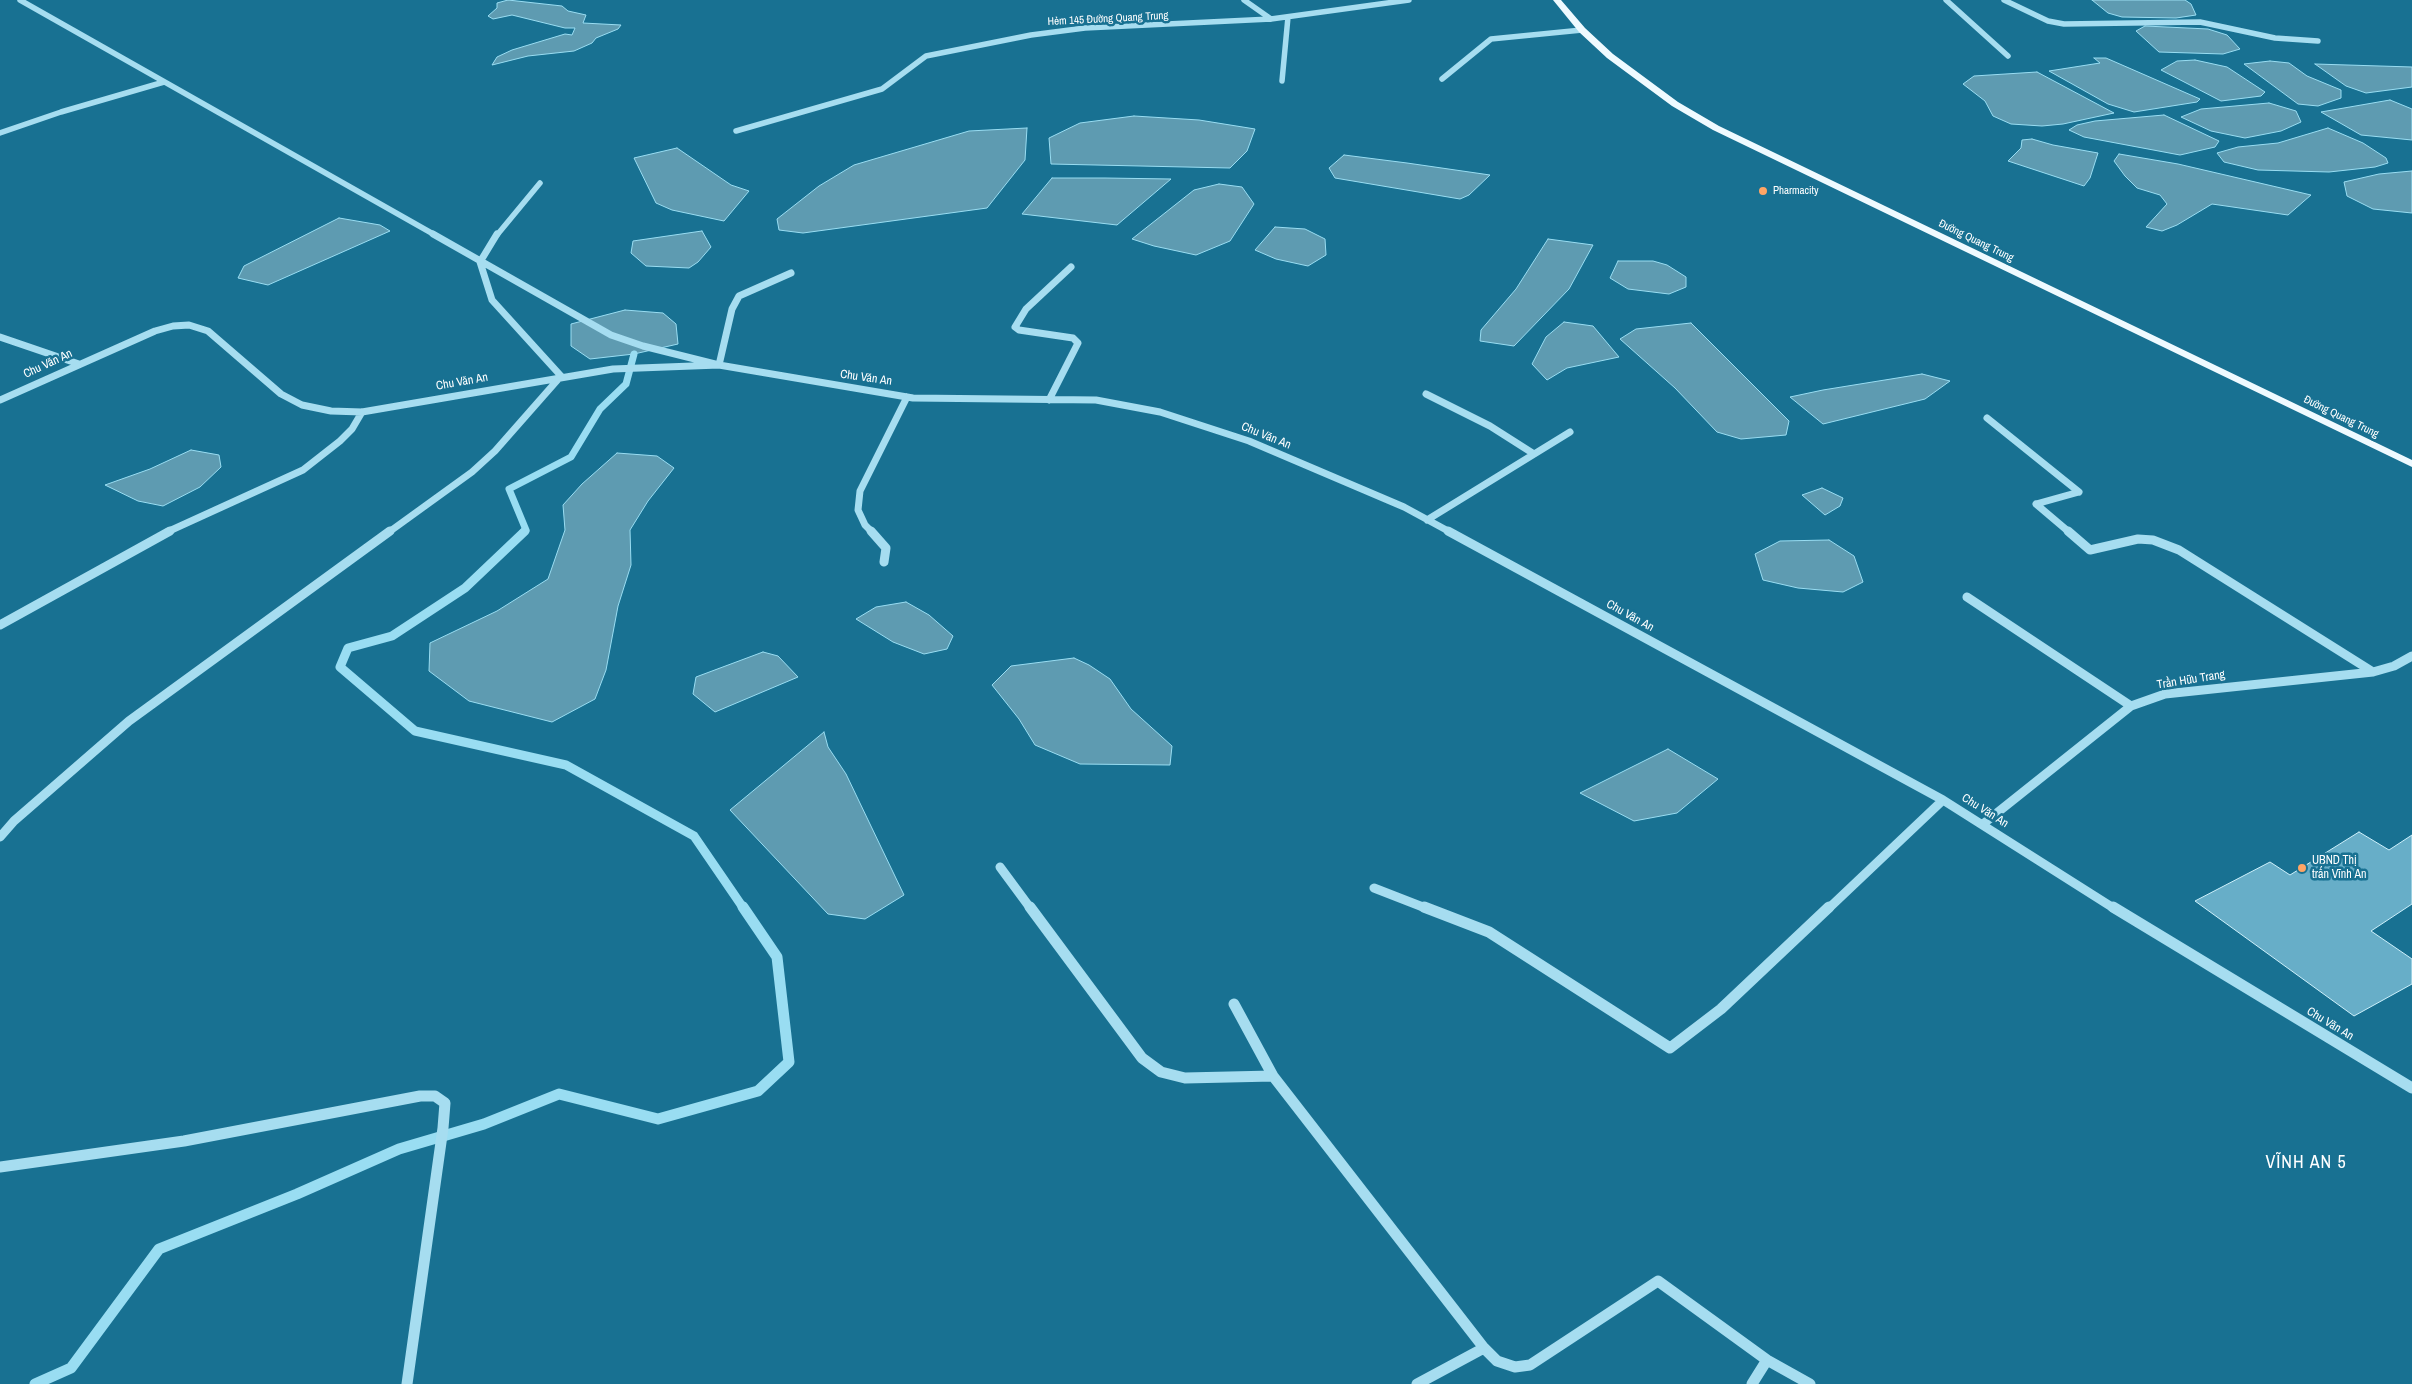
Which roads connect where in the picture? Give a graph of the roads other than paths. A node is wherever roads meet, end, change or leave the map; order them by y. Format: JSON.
{"nodes":[{"id":1,"x":20,"y":0,"type":"edge"},
{"id":2,"x":1244,"y":0,"type":"edge"},
{"id":3,"x":1409,"y":0,"type":"edge"},
{"id":4,"x":1557,"y":0,"type":"edge"},
{"id":5,"x":1946,"y":0,"type":"edge"},
{"id":6,"x":2004,"y":0,"type":"edge"},
{"id":7,"x":1288,"y":17,"type":"junction"},
{"id":8,"x":1271,"y":19,"type":"junction"},
{"id":9,"x":1582,"y":30,"type":"junction"},
{"id":10,"x":2318,"y":41,"type":"dead end"},
{"id":11,"x":2008,"y":56,"type":"dead end"},
{"id":12,"x":1442,"y":79,"type":"dead end"},
{"id":13,"x":1282,"y":81,"type":"dead end"},
{"id":14,"x":164,"y":82,"type":"junction"},
{"id":15,"x":736,"y":131,"type":"dead end"},
{"id":16,"x":0,"y":133,"type":"edge"},
{"id":17,"x":540,"y":183,"type":"dead end"},
{"id":18,"x":480,"y":262,"type":"junction"},
{"id":19,"x":1071,"y":267,"type":"dead end"},
{"id":20,"x":791,"y":274,"type":"dead end"},
{"id":21,"x":0,"y":337,"type":"edge"},
{"id":22,"x":79,"y":364,"type":"junction"},
{"id":23,"x":719,"y":365,"type":"junction"},
{"id":24,"x":613,"y":368,"type":"joint"},
{"id":25,"x":560,"y":376,"type":"junction"},
{"id":26,"x":1426,"y":394,"type":"dead end"},
{"id":27,"x":907,"y":397,"type":"junction"},
{"id":28,"x":0,"y":400,"type":"edge"},
{"id":29,"x":1049,"y":400,"type":"junction"},
{"id":30,"x":362,"y":412,"type":"junction"},
{"id":31,"x":1986,"y":418,"type":"dead end"},
{"id":32,"x":1570,"y":432,"type":"dead end"},
{"id":33,"x":1534,"y":454,"type":"junction"},
{"id":34,"x":2412,"y":464,"type":"edge"},
{"id":35,"x":1427,"y":520,"type":"junction"},
{"id":36,"x":884,"y":562,"type":"dead end"},
{"id":37,"x":1968,"y":597,"type":"dead end"},
{"id":38,"x":0,"y":625,"type":"edge"},
{"id":39,"x":2412,"y":656,"type":"edge"},
{"id":40,"x":2373,"y":672,"type":"junction"},
{"id":41,"x":2131,"y":706,"type":"junction"},
{"id":42,"x":1943,"y":800,"type":"junction"},
{"id":43,"x":1983,"y":824,"type":"junction"},
{"id":44,"x":0,"y":837,"type":"edge"},
{"id":45,"x":1000,"y":867,"type":"dead end"},
{"id":46,"x":1374,"y":888,"type":"dead end"},
{"id":47,"x":1234,"y":1004,"type":"dead end"},
{"id":48,"x":1273,"y":1076,"type":"junction"},
{"id":49,"x":2412,"y":1088,"type":"edge"},
{"id":50,"x":0,"y":1166,"type":"edge"},
{"id":51,"x":1484,"y":1348,"type":"junction"},
{"id":52,"x":1767,"y":1360,"type":"junction"},
{"id":53,"x":407,"y":1384,"type":"edge"},
{"id":54,"x":1417,"y":1384,"type":"edge"},
{"id":55,"x":1752,"y":1384,"type":"edge"},
{"id":56,"x":1810,"y":1384,"type":"edge"}],
"edges":[{"from":1,"to":14,"type":"street"},
{"from":2,"to":8,"type":"street"},
{"from":3,"to":7,"type":"street","name":"Hẻm 145 Đường Quang Trung"},
{"from":4,"to":9,"type":"main road","name":"Đường Quang Trung"},
{"from":5,"to":11,"type":"street"},
{"from":6,"to":10,"type":"street"},
{"from":7,"to":8,"type":"street","name":"Hẻm 145 Đường Quang Trung"},
{"from":7,"to":13,"type":"street"},
{"from":8,"to":15,"type":"street","name":"Hẻm 145 Đường Quang Trung"},
{"from":9,"to":12,"type":"street"},
{"from":9,"to":34,"type":"main road","name":"Đường Quang Trung"},
{"from":14,"to":16,"type":"street"},
{"from":14,"to":18,"type":"street"},
{"from":17,"to":18,"type":"street"},
{"from":18,"to":23,"type":"street"},
{"from":18,"to":25,"type":"street"},
{"from":19,"to":29,"type":"street"},
{"from":20,"to":23,"type":"street"},
{"from":21,"to":22,"type":"street"},
{"from":22,"to":28,"type":"street","name":"Chu Văn An"},
{"from":22,"to":30,"type":"street","name":"Chu Văn An"},
{"from":23,"to":24,"type":"street","name":"Chu Văn An"},
{"from":23,"to":27,"type":"street","name":"Chu Văn An"},
{"from":24,"to":25,"type":"street","name":"Chu Văn An"},
{"from":25,"to":30,"type":"street","name":"Chu Văn An"},
{"from":25,"to":44,"type":"street"},
{"from":26,"to":33,"type":"street"},
{"from":27,"to":29,"type":"street","name":"Chu Văn An"},
{"from":27,"to":36,"type":"street"},
{"from":29,"to":35,"type":"street","name":"Chu Văn An"},
{"from":30,"to":38,"type":"street"},
{"from":31,"to":40,"type":"street"},
{"from":32,"to":33,"type":"street"},
{"from":33,"to":35,"type":"street"},
{"from":35,"to":42,"type":"street","name":"Chu Văn An"},
{"from":37,"to":41,"type":"street"},
{"from":39,"to":40,"type":"street","name":"Trần Hữu Trang"},
{"from":40,"to":41,"type":"street","name":"Trần Hữu Trang"},
{"from":41,"to":43,"type":"street","name":"Trần Hữu Trang"},
{"from":42,"to":43,"type":"street","name":"Chu Văn An"},
{"from":42,"to":46,"type":"street"},
{"from":43,"to":49,"type":"street","name":"Chu Văn An"},
{"from":45,"to":48,"type":"street"},
{"from":47,"to":48,"type":"street"},
{"from":48,"to":51,"type":"street"},
{"from":50,"to":53,"type":"street"},
{"from":51,"to":52,"type":"street"},
{"from":51,"to":54,"type":"street"},
{"from":52,"to":55,"type":"street"},
{"from":52,"to":56,"type":"street"}]}
